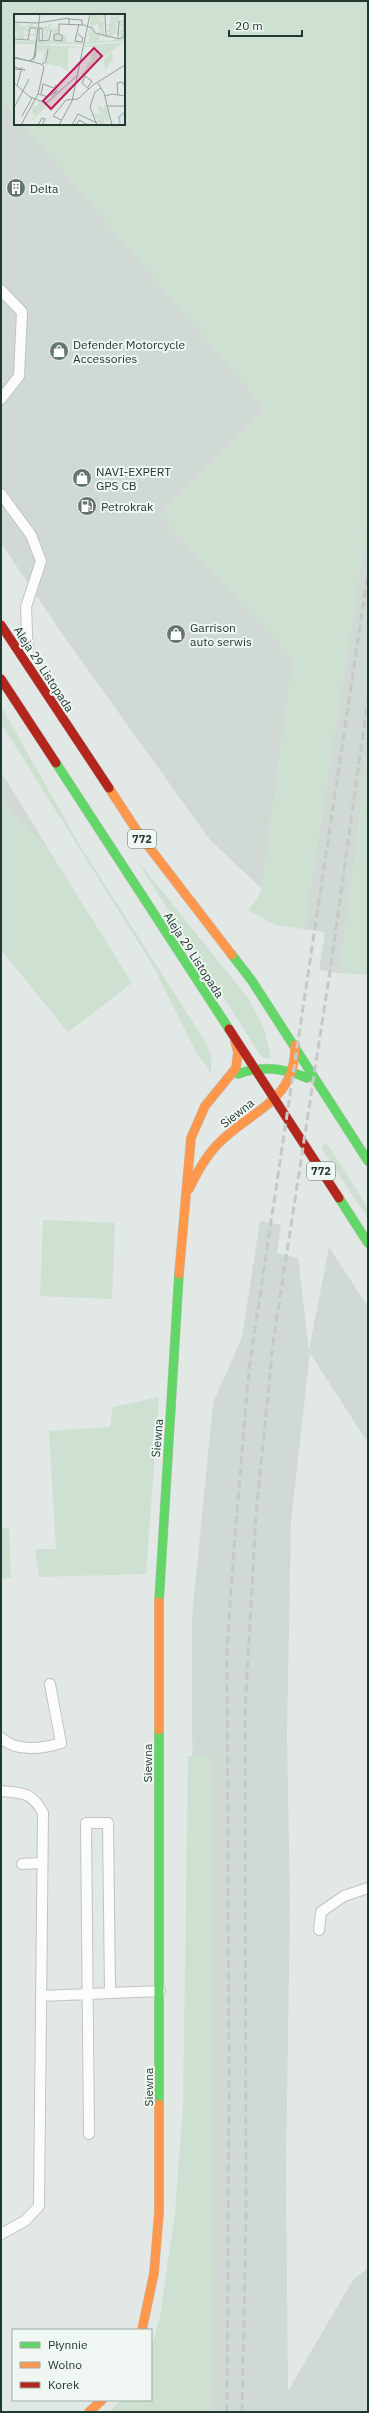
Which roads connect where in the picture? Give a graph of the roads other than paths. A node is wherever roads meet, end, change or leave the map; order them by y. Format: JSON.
{"nodes":[{"id":1,"x":1,"y":290,"type":"edge"},
{"id":2,"x":1,"y":399,"type":"edge"},
{"id":3,"x":1,"y":494,"type":"edge"},
{"id":4,"x":1,"y":625,"type":"edge"},
{"id":5,"x":28,"y":666,"type":"junction"},
{"id":6,"x":1,"y":679,"type":"edge"},
{"id":7,"x":235,"y":1041,"type":"junction"},
{"id":8,"x":294,"y":1045,"type":"junction"},
{"id":9,"x":254,"y":1069,"type":"junction"},
{"id":10,"x":294,"y":1073,"type":"junction"},
{"id":11,"x":229,"y":1079,"type":"junction"},
{"id":12,"x":328,"y":1098,"type":"junction"},
{"id":13,"x":274,"y":1099,"type":"junction"},
{"id":14,"x":368,"y":1161,"type":"edge"},
{"id":15,"x":186,"y":1195,"type":"junction"},
{"id":16,"x":368,"y":1243,"type":"edge"},
{"id":17,"x":50,"y":1684,"type":"dead end"},
{"id":18,"x":1,"y":1738,"type":"edge"},
{"id":19,"x":1,"y":1790,"type":"edge"},
{"id":20,"x":42,"y":1863,"type":"junction"},
{"id":21,"x":22,"y":1864,"type":"dead end"},
{"id":22,"x":368,"y":1888,"type":"edge"},
{"id":23,"x":319,"y":1930,"type":"dead end"},
{"id":24,"x":160,"y":1991,"type":"junction"},
{"id":25,"x":110,"y":1993,"type":"junction"},
{"id":26,"x":88,"y":1994,"type":"junction"},
{"id":27,"x":41,"y":1996,"type":"junction"},
{"id":28,"x":89,"y":2134,"type":"dead end"},
{"id":29,"x":1,"y":2234,"type":"edge"},
{"id":30,"x":142,"y":2329,"type":"edge"},
{"id":31,"x":101,"y":2401,"type":"edge"},
{"id":32,"x":89,"y":2412,"type":"edge"}],
"edges":[{"from":1,"to":2,"type":"lane"},
{"from":3,"to":5,"type":"lane"},
{"from":4,"to":5,"type":"street","name":"Aleja 29 Listopada","number":"772"},
{"from":5,"to":8,"type":"street","name":"Aleja 29 Listopada","number":"772"},
{"from":6,"to":7,"type":"street","name":"Aleja 29 Listopada","number":"772"},
{"from":7,"to":9,"type":"street","name":"Aleja 29 Listopada","number":"772"},
{"from":7,"to":11,"type":"street","name":"Siewna"},
{"from":8,"to":10,"type":"street","name":"Siewna"},
{"from":8,"to":12,"type":"street","name":"Aleja 29 Listopada","number":"772"},
{"from":9,"to":10,"type":"street","name":"Siewna"},
{"from":9,"to":11,"type":"street","name":"Siewna"},
{"from":9,"to":13,"type":"street","name":"Aleja 29 Listopada","number":"772"},
{"from":10,"to":12,"type":"street","name":"Siewna"},
{"from":10,"to":13,"type":"street","name":"Siewna"},
{"from":11,"to":15,"type":"street","name":"Siewna"},
{"from":12,"to":14,"type":"street","name":"Aleja 29 Listopada","number":"772"},
{"from":13,"to":15,"type":"street","name":"Siewna"},
{"from":13,"to":16,"type":"street","name":"Aleja 29 Listopada","number":"772"},
{"from":15,"to":24,"type":"street","name":"Siewna"},
{"from":17,"to":18,"type":"lane"},
{"from":19,"to":20,"type":"lane"},
{"from":20,"to":21,"type":"lane"},
{"from":20,"to":27,"type":"lane"},
{"from":22,"to":23,"type":"lane"},
{"from":24,"to":25,"type":"lane"},
{"from":24,"to":30,"type":"street","name":"Siewna"},
{"from":25,"to":26,"type":"lane"},
{"from":25,"to":26,"type":"lane"},
{"from":26,"to":27,"type":"lane"},
{"from":26,"to":28,"type":"lane"},
{"from":27,"to":29,"type":"lane"},
{"from":31,"to":32,"type":"street"}]}
